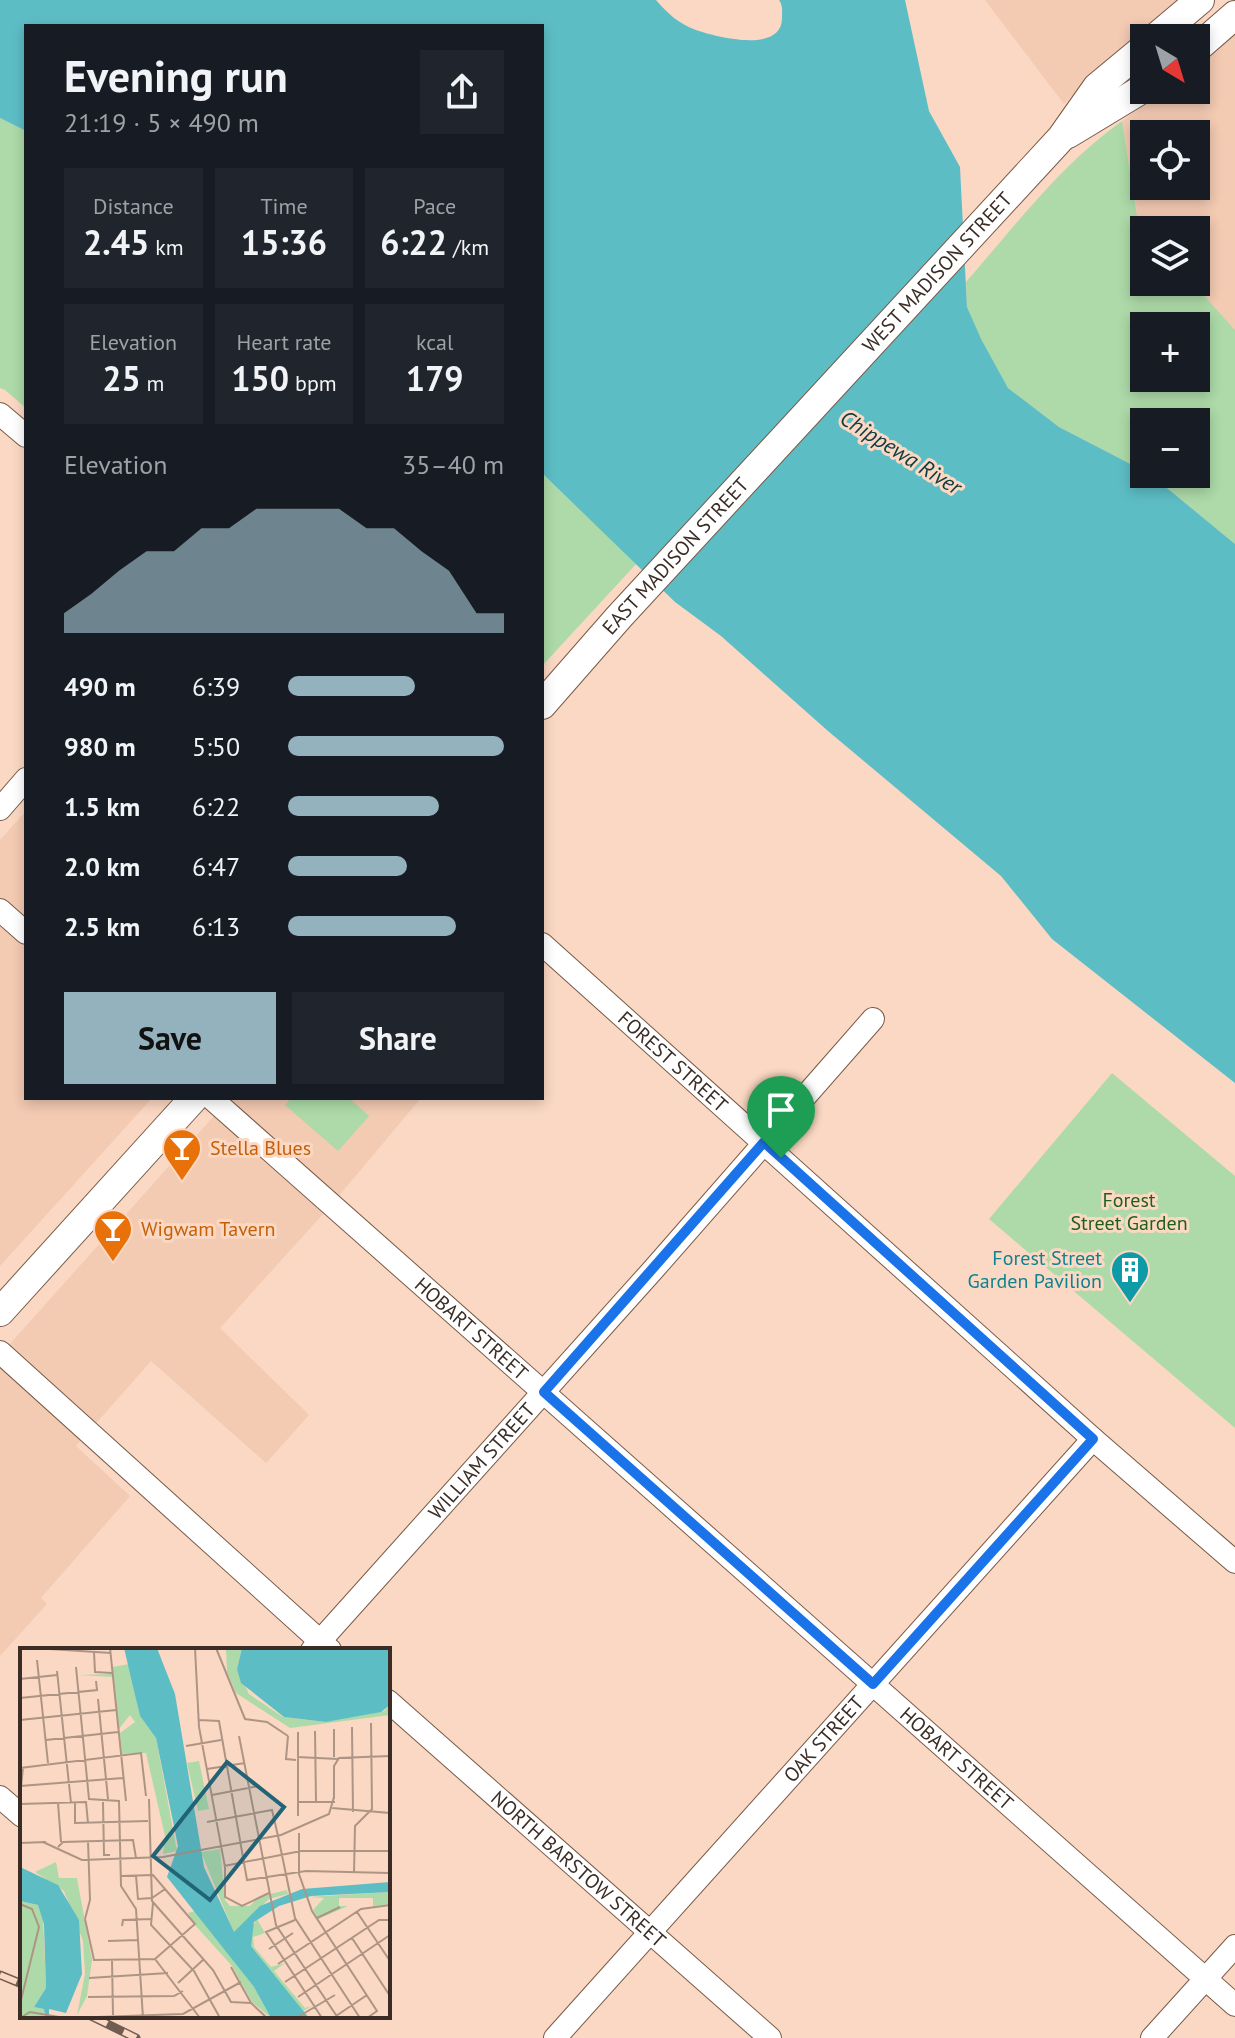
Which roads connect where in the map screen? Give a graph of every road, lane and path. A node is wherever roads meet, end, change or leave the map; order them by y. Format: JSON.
{"nodes":[{"id":1,"x":1200,"y":0,"type":"edge"},
{"id":2,"x":1235,"y":15,"type":"edge"},
{"id":3,"x":1172,"y":24,"type":"edge"},
{"id":4,"x":1210,"y":37,"type":"edge"},
{"id":5,"x":1130,"y":60,"type":"edge"},
{"id":6,"x":1130,"y":96,"type":"edge"},
{"id":7,"x":1061,"y":138,"type":"junction"},
{"id":8,"x":813,"y":408,"type":"joint"},
{"id":9,"x":0,"y":414,"type":"edge"},
{"id":10,"x":24,"y":434,"type":"edge"},
{"id":11,"x":544,"y":703,"type":"edge"},
{"id":12,"x":24,"y":781,"type":"edge"},
{"id":13,"x":0,"y":809,"type":"edge"},
{"id":14,"x":0,"y":910,"type":"edge"},
{"id":15,"x":24,"y":931,"type":"edge"},
{"id":16,"x":544,"y":946,"type":"edge"},
{"id":17,"x":873,"y":1019,"type":"dead end"},
{"id":18,"x":192,"y":1100,"type":"edge"},
{"id":19,"x":213,"y":1100,"type":"edge"},
{"id":20,"x":764,"y":1142,"type":"junction"},
{"id":21,"x":0,"y":1312,"type":"edge"},
{"id":22,"x":0,"y":1352,"type":"edge"},
{"id":23,"x":544,"y":1392,"type":"junction"},
{"id":24,"x":1093,"y":1439,"type":"junction"},
{"id":25,"x":1235,"y":1562,"type":"edge"},
{"id":26,"x":321,"y":1647,"type":"edge"},
{"id":27,"x":873,"y":1684,"type":"junction"},
{"id":28,"x":390,"y":1703,"type":"edge"},
{"id":29,"x":0,"y":1797,"type":"edge"},
{"id":30,"x":20,"y":1814,"type":"edge"},
{"id":31,"x":650,"y":1932,"type":"junction"},
{"id":32,"x":1235,"y":1946,"type":"edge"},
{"id":33,"x":1206,"y":1979,"type":"junction"},
{"id":34,"x":1235,"y":2005,"type":"edge"},
{"id":35,"x":555,"y":2038,"type":"edge"},
{"id":36,"x":770,"y":2038,"type":"edge"},
{"id":37,"x":1152,"y":2038,"type":"edge"}],
"edges":[{"from":1,"to":3,"type":"main road"},
{"from":2,"to":4,"type":"main road"},
{"from":5,"to":7,"type":"main road","name":"WEST MADISON STREET"},
{"from":6,"to":7,"type":"main road","name":"WEST MADISON STREET"},
{"from":7,"to":8,"type":"main road","name":"WEST MADISON STREET"},
{"from":8,"to":11,"type":"main road","name":"EAST MADISON STREET"},
{"from":9,"to":10,"type":"street"},
{"from":12,"to":13,"type":"street"},
{"from":14,"to":15,"type":"street"},
{"from":16,"to":20,"type":"street","name":"FOREST STREET"},
{"from":17,"to":20,"type":"street","name":"WILLIAM STREET"},
{"from":18,"to":21,"type":"main road"},
{"from":19,"to":23,"type":"street","name":"HOBART STREET"},
{"from":20,"to":23,"type":"street","name":"WILLIAM STREET"},
{"from":20,"to":24,"type":"street","name":"FOREST STREET"},
{"from":22,"to":26,"type":"street"},
{"from":23,"to":26,"type":"street","name":"WILLIAM STREET"},
{"from":23,"to":27,"type":"street","name":"HOBART STREET"},
{"from":24,"to":25,"type":"street","name":"FOREST STREET"},
{"from":24,"to":27,"type":"street","name":"OAK STREET"},
{"from":27,"to":31,"type":"street","name":"OAK STREET"},
{"from":27,"to":33,"type":"street","name":"HOBART STREET"},
{"from":28,"to":31,"type":"street","name":"NORTH BARSTOW STREET"},
{"from":29,"to":30,"type":"street"},
{"from":31,"to":35,"type":"street","name":"OAK STREET"},
{"from":31,"to":36,"type":"street","name":"NORTH BARSTOW STREET"},
{"from":32,"to":33,"type":"street"},
{"from":33,"to":34,"type":"street","name":"HOBART STREET"},
{"from":33,"to":37,"type":"street"}]}
